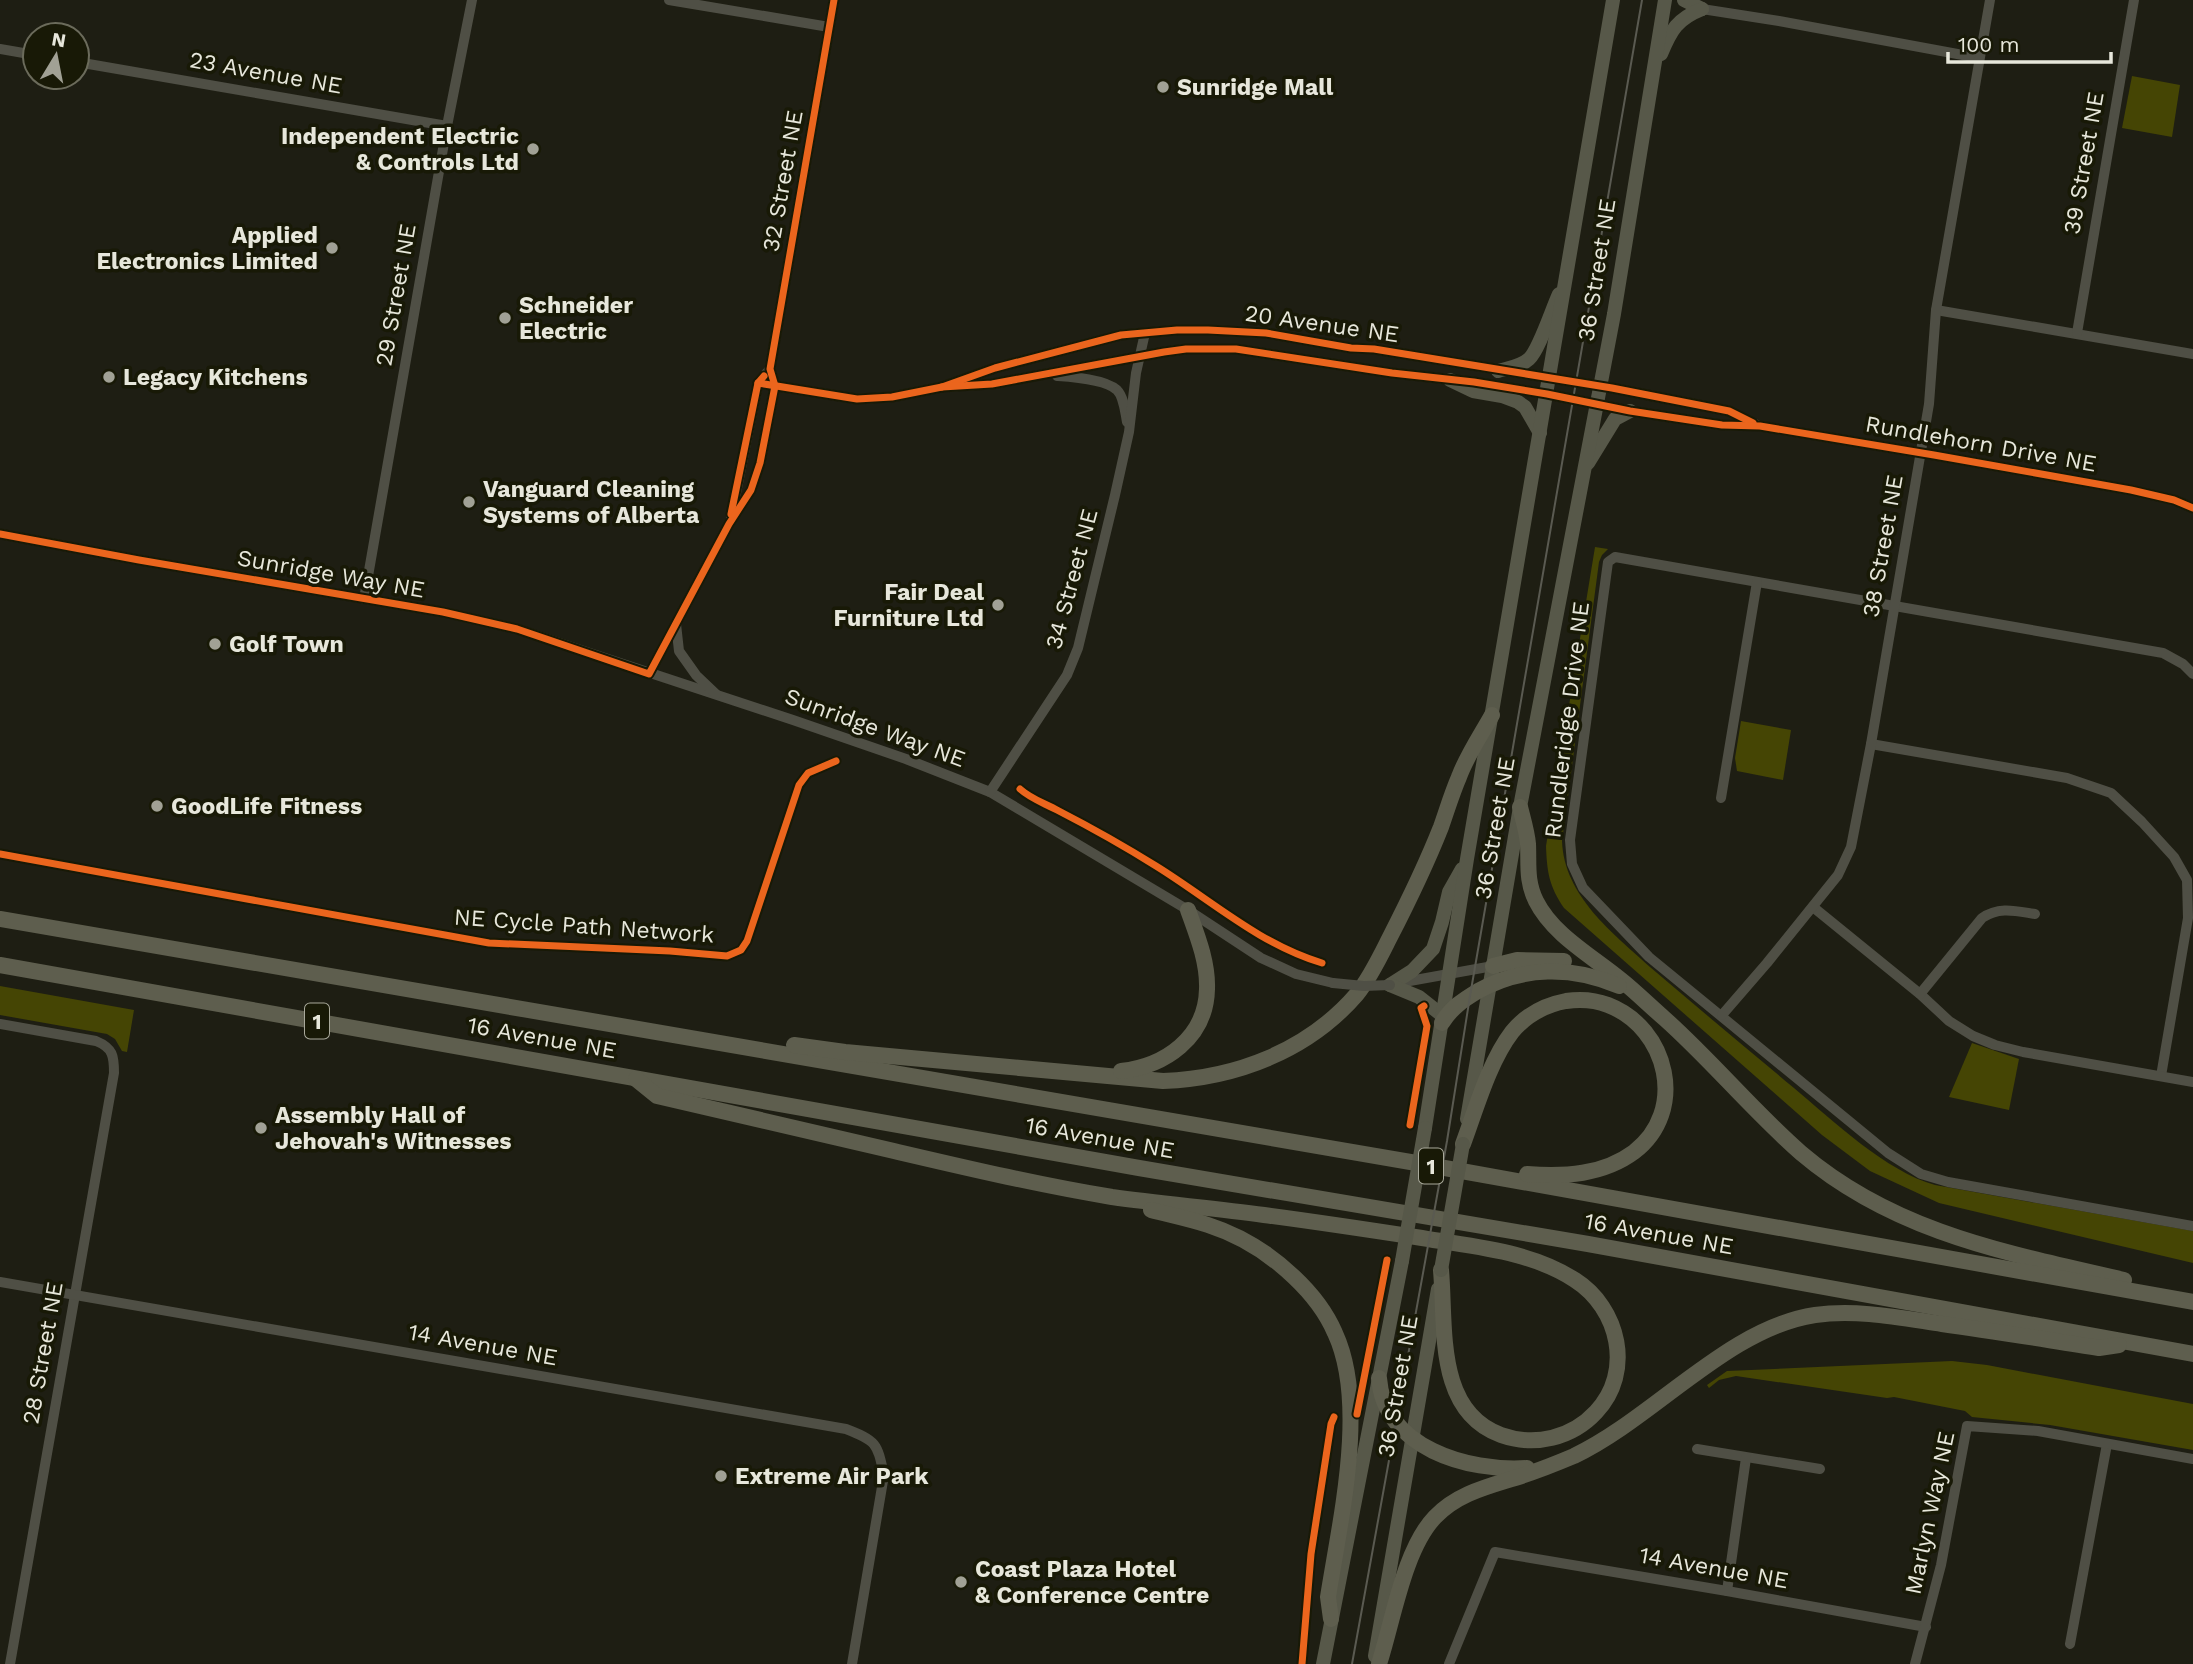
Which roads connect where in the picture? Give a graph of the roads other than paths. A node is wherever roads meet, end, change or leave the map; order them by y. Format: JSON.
{"nodes":[{"id":1,"x":472,"y":0,"type":"edge"},
{"id":2,"x":669,"y":0,"type":"edge"},
{"id":3,"x":834,"y":0,"type":"edge"},
{"id":4,"x":1614,"y":0,"type":"edge"},
{"id":5,"x":1665,"y":0,"type":"edge"},
{"id":6,"x":1684,"y":0,"type":"edge"},
{"id":7,"x":1990,"y":0,"type":"edge"},
{"id":8,"x":2134,"y":0,"type":"edge"},
{"id":9,"x":1702,"y":9,"type":"junction"},
{"id":10,"x":829,"y":27,"type":"junction"},
{"id":11,"x":0,"y":49,"type":"edge"},
{"id":12,"x":21,"y":53,"type":"edge"},
{"id":13,"x":1979,"y":58,"type":"junction"},
{"id":14,"x":91,"y":64,"type":"edge"},
{"id":15,"x":1651,"y":78,"type":"junction"},
{"id":16,"x":447,"y":126,"type":"junction"},
{"id":17,"x":1568,"y":274,"type":"junction"},
{"id":18,"x":1936,"y":310,"type":"junction"},
{"id":19,"x":1145,"y":333,"type":"junction"},
{"id":20,"x":2077,"y":333,"type":"junction"},
{"id":21,"x":2193,"y":354,"type":"edge"},
{"id":22,"x":1141,"y":356,"type":"junction"},
{"id":23,"x":770,"y":369,"type":"junction"},
{"id":24,"x":1498,"y":371,"type":"junction"},
{"id":25,"x":1045,"y":375,"type":"junction"},
{"id":26,"x":1450,"y":380,"type":"junction"},
{"id":27,"x":758,"y":383,"type":"junction"},
{"id":28,"x":1575,"y":383,"type":"joint"},
{"id":29,"x":775,"y":386,"type":"junction"},
{"id":30,"x":942,"y":387,"type":"junction"},
{"id":31,"x":1548,"y":387,"type":"junction"},
{"id":32,"x":1600,"y":387,"type":"junction"},
{"id":33,"x":1572,"y":399,"type":"joint"},
{"id":34,"x":1597,"y":405,"type":"junction"},
{"id":35,"x":1630,"y":411,"type":"junction"},
{"id":36,"x":1760,"y":426,"type":"junction"},
{"id":37,"x":1129,"y":432,"type":"junction"},
{"id":38,"x":1541,"y":433,"type":"junction"},
{"id":39,"x":1920,"y":453,"type":"junction"},
{"id":40,"x":1585,"y":467,"type":"junction"},
{"id":41,"x":2193,"y":508,"type":"edge"},
{"id":42,"x":729,"y":524,"type":"junction"},
{"id":43,"x":0,"y":534,"type":"edge"},
{"id":44,"x":1757,"y":582,"type":"junction"},
{"id":45,"x":364,"y":599,"type":"junction"},
{"id":46,"x":1894,"y":606,"type":"junction"},
{"id":47,"x":676,"y":624,"type":"junction"},
{"id":48,"x":649,"y":674,"type":"junction"},
{"id":49,"x":2193,"y":674,"type":"edge"},
{"id":50,"x":718,"y":696,"type":"junction"},
{"id":51,"x":1492,"y":715,"type":"junction"},
{"id":52,"x":1871,"y":744,"type":"junction"},
{"id":53,"x":990,"y":792,"type":"junction"},
{"id":54,"x":1721,"y":798,"type":"dead end"},
{"id":55,"x":1520,"y":807,"type":"junction"},
{"id":56,"x":1467,"y":859,"type":"junction"},
{"id":57,"x":1813,"y":907,"type":"junction"},
{"id":58,"x":1188,"y":910,"type":"junction"},
{"id":59,"x":2035,"y":914,"type":"dead end"},
{"id":60,"x":0,"y":919,"type":"edge"},
{"id":61,"x":0,"y":965,"type":"edge"},
{"id":62,"x":1493,"y":966,"type":"junction"},
{"id":63,"x":1449,"y":975,"type":"junction"},
{"id":64,"x":1622,"y":981,"type":"junction"},
{"id":65,"x":1490,"y":984,"type":"junction"},
{"id":66,"x":1390,"y":985,"type":"junction"},
{"id":67,"x":1920,"y":994,"type":"junction"},
{"id":68,"x":1643,"y":1000,"type":"junction"},
{"id":69,"x":1722,"y":1015,"type":"junction"},
{"id":70,"x":1442,"y":1019,"type":"junction"},
{"id":71,"x":0,"y":1024,"type":"edge"},
{"id":72,"x":668,"y":1033,"type":"junction"},
{"id":73,"x":1087,"y":1075,"type":"junction"},
{"id":74,"x":2161,"y":1076,"type":"junction"},
{"id":75,"x":634,"y":1078,"type":"junction"},
{"id":76,"x":2193,"y":1082,"type":"edge"},
{"id":77,"x":1463,"y":1144,"type":"junction"},
{"id":78,"x":1428,"y":1165,"type":"junction"},
{"id":79,"x":1112,"y":1197,"type":"junction"},
{"id":80,"x":2193,"y":1226,"type":"edge"},
{"id":81,"x":1441,"y":1270,"type":"junction"},
{"id":82,"x":0,"y":1282,"type":"edge"},
{"id":83,"x":75,"y":1296,"type":"junction"},
{"id":84,"x":2193,"y":1302,"type":"edge"},
{"id":85,"x":2132,"y":1343,"type":"junction"},
{"id":86,"x":2193,"y":1354,"type":"edge"},
{"id":87,"x":1379,"y":1378,"type":"junction"},
{"id":88,"x":1412,"y":1438,"type":"junction"},
{"id":89,"x":2107,"y":1444,"type":"junction"},
{"id":90,"x":1697,"y":1449,"type":"dead end"},
{"id":91,"x":1746,"y":1458,"type":"junction"},
{"id":92,"x":2193,"y":1459,"type":"edge"},
{"id":93,"x":1557,"y":1463,"type":"junction"},
{"id":94,"x":1820,"y":1469,"type":"dead end"},
{"id":95,"x":1727,"y":1591,"type":"junction"},
{"id":96,"x":1331,"y":1619,"type":"junction"},
{"id":97,"x":1926,"y":1627,"type":"junction"},
{"id":98,"x":2070,"y":1644,"type":"dead end"},
{"id":99,"x":10,"y":1664,"type":"edge"},
{"id":100,"x":852,"y":1664,"type":"edge"},
{"id":101,"x":1323,"y":1664,"type":"edge"},
{"id":102,"x":1374,"y":1664,"type":"edge"},
{"id":103,"x":1379,"y":1664,"type":"edge"},
{"id":104,"x":1449,"y":1664,"type":"edge"},
{"id":105,"x":1916,"y":1664,"type":"edge"}],
"edges":[{"from":1,"to":16,"type":"street","name":"29 Street NE"},
{"from":2,"to":10,"type":"street"},
{"from":3,"to":10,"type":"street","name":"32 Street NE"},
{"from":4,"to":17,"type":"main road","name":"36 Street NE"},
{"from":5,"to":15,"type":"main road","name":"36 Street NE"},
{"from":6,"to":9,"type":"main road"},
{"from":7,"to":13,"type":"street","name":"38 Street NE"},
{"from":8,"to":20,"type":"street","name":"39 Street NE"},
{"from":9,"to":13,"type":"street"},
{"from":9,"to":15,"type":"main road"},
{"from":10,"to":23,"type":"street","name":"32 Street NE"},
{"from":11,"to":12,"type":"street"},
{"from":13,"to":18,"type":"street","name":"38 Street NE"},
{"from":14,"to":16,"type":"street","name":"23 Avenue NE"},
{"from":15,"to":32,"type":"main road","name":"36 Street NE"},
{"from":16,"to":45,"type":"street","name":"29 Street NE"},
{"from":17,"to":24,"type":"main road"},
{"from":17,"to":31,"type":"main road","name":"36 Street NE"},
{"from":18,"to":20,"type":"street"},
{"from":18,"to":39,"type":"street","name":"38 Street NE"},
{"from":19,"to":22,"type":"street","name":"34 Street NE"},
{"from":19,"to":24,"type":"street","name":"20 Avenue NE"},
{"from":19,"to":30,"type":"street","name":"20 Avenue NE"},
{"from":20,"to":21,"type":"street"},
{"from":22,"to":25,"type":"street","name":"20 Avenue NE"},
{"from":22,"to":26,"type":"street","name":"20 Avenue NE"},
{"from":22,"to":37,"type":"street","name":"34 Street NE"},
{"from":23,"to":27,"type":"street","name":"32 Street NE"},
{"from":23,"to":29,"type":"street","name":"32 Street NE"},
{"from":24,"to":31,"type":"street","name":"20 Avenue NE"},
{"from":25,"to":30,"type":"street","name":"20 Avenue NE"},
{"from":25,"to":37,"type":"street"},
{"from":26,"to":31,"type":"street","name":"20 Avenue NE"},
{"from":26,"to":38,"type":"main road"},
{"from":27,"to":29,"type":"street","name":"20 Avenue NE"},
{"from":27,"to":42,"type":"street","name":"32 Street NE"},
{"from":28,"to":31,"type":"street","name":"20 Avenue NE"},
{"from":28,"to":32,"type":"street","name":"Rundlehorn Drive NE"},
{"from":29,"to":30,"type":"street","name":"20 Avenue NE"},
{"from":29,"to":42,"type":"street","name":"32 Street NE"},
{"from":31,"to":33,"type":"street","name":"20 Avenue NE"},
{"from":31,"to":38,"type":"main road","name":"36 Street NE"},
{"from":32,"to":34,"type":"main road","name":"36 Street NE"},
{"from":32,"to":36,"type":"street","name":"Rundlehorn Drive NE"},
{"from":33,"to":34,"type":"street","name":"Rundlehorn Drive NE"},
{"from":34,"to":35,"type":"street","name":"Rundlehorn Drive NE"},
{"from":34,"to":40,"type":"main road","name":"36 Street NE"},
{"from":35,"to":36,"type":"street","name":"Rundlehorn Drive NE"},
{"from":35,"to":40,"type":"main road"},
{"from":36,"to":39,"type":"street","name":"Rundlehorn Drive NE"},
{"from":37,"to":53,"type":"street","name":"34 Street NE"},
{"from":38,"to":51,"type":"main road","name":"36 Street NE"},
{"from":39,"to":41,"type":"street","name":"Rundlehorn Drive NE"},
{"from":39,"to":46,"type":"street","name":"38 Street NE"},
{"from":40,"to":55,"type":"main road","name":"36 Street NE"},
{"from":42,"to":47,"type":"street","name":"32 Street NE"},
{"from":43,"to":45,"type":"street","name":"Sunridge Way NE"},
{"from":44,"to":46,"type":"street","name":"Rundleridge Drive NE"},
{"from":44,"to":54,"type":"street"},
{"from":44,"to":69,"type":"street","name":"Rundleridge Drive NE"},
{"from":45,"to":48,"type":"street","name":"Sunridge Way NE"},
{"from":46,"to":49,"type":"street","name":"Rundleridge Drive NE"},
{"from":46,"to":52,"type":"street","name":"38 Street NE"},
{"from":47,"to":48,"type":"street","name":"32 Street NE"},
{"from":47,"to":50,"type":"street"},
{"from":48,"to":50,"type":"street","name":"Sunridge Way NE"},
{"from":50,"to":53,"type":"street","name":"Sunridge Way NE"},
{"from":51,"to":56,"type":"main road","name":"36 Street NE"},
{"from":51,"to":73,"type":"highway"},
{"from":52,"to":57,"type":"street","name":"38 Street NE"},
{"from":52,"to":74,"type":"street"},
{"from":53,"to":58,"type":"street","name":"Sunridge Way NE"},
{"from":55,"to":62,"type":"main road","name":"36 Street NE"},
{"from":55,"to":64,"type":"highway"},
{"from":56,"to":63,"type":"main road","name":"36 Street NE"},
{"from":56,"to":66,"type":"main road"},
{"from":57,"to":67,"type":"street"},
{"from":57,"to":69,"type":"street","name":"38 Street NE"},
{"from":58,"to":66,"type":"street","name":"Sunridge Way NE","bridge":true},
{"from":58,"to":73,"type":"highway"},
{"from":59,"to":67,"type":"street"},
{"from":60,"to":72,"type":"highway","name":"16 Avenue NE","number":"1"},
{"from":61,"to":75,"type":"highway","name":"16 Avenue NE","number":"1"},
{"from":62,"to":63,"type":"street","name":"Sunridge Way NE"},
{"from":62,"to":64,"type":"highway"},
{"from":62,"to":65,"type":"main road","name":"36 Street NE"},
{"from":63,"to":66,"type":"street","name":"Sunridge Way NE"},
{"from":63,"to":70,"type":"main road","name":"36 Street NE"},
{"from":64,"to":68,"type":"highway"},
{"from":65,"to":68,"type":"highway"},
{"from":65,"to":70,"type":"highway"},
{"from":65,"to":77,"type":"main road","name":"36 Street NE"},
{"from":66,"to":70,"type":"main road"},
{"from":67,"to":74,"type":"street"},
{"from":68,"to":84,"type":"highway"},
{"from":69,"to":80,"type":"street","name":"Rundleridge Drive NE"},
{"from":70,"to":87,"type":"main road","name":"36 Street NE","bridge":true},
{"from":71,"to":83,"type":"street","name":"28 Street NE"},
{"from":72,"to":73,"type":"highway"},
{"from":72,"to":78,"type":"highway","name":"16 Avenue NE","number":"1"},
{"from":74,"to":76,"type":"street"},
{"from":75,"to":79,"type":"highway"},
{"from":75,"to":85,"type":"highway","name":"16 Avenue NE","number":"1"},
{"from":77,"to":78,"type":"highway"},
{"from":77,"to":81,"type":"main road","name":"36 Street NE","bridge":true},
{"from":78,"to":84,"type":"highway","name":"16 Avenue NE","number":"1"},
{"from":79,"to":81,"type":"highway"},
{"from":79,"to":96,"type":"highway"},
{"from":81,"to":88,"type":"main road","name":"36 Street NE"},
{"from":82,"to":83,"type":"street","name":"14 Avenue NE"},
{"from":83,"to":99,"type":"street","name":"28 Street NE"},
{"from":83,"to":100,"type":"street","name":"14 Avenue NE"},
{"from":85,"to":86,"type":"highway","name":"16 Avenue NE","number":"1"},
{"from":85,"to":93,"type":"highway"},
{"from":87,"to":88,"type":"highway"},
{"from":87,"to":96,"type":"main road","name":"36 Street NE"},
{"from":88,"to":93,"type":"highway"},
{"from":88,"to":102,"type":"main road","name":"36 Street NE"},
{"from":89,"to":92,"type":"street","name":"Marlyn Way NE"},
{"from":89,"to":97,"type":"street","name":"Marlyn Way NE"},
{"from":89,"to":98,"type":"street"},
{"from":90,"to":91,"type":"street"},
{"from":91,"to":94,"type":"street"},
{"from":91,"to":95,"type":"street"},
{"from":93,"to":103,"type":"highway"},
{"from":95,"to":97,"type":"street","name":"14 Avenue NE"},
{"from":95,"to":104,"type":"street","name":"14 Avenue NE"},
{"from":96,"to":101,"type":"main road","name":"36 Street NE"},
{"from":97,"to":105,"type":"street","name":"Marlyn Way NE"}]}
